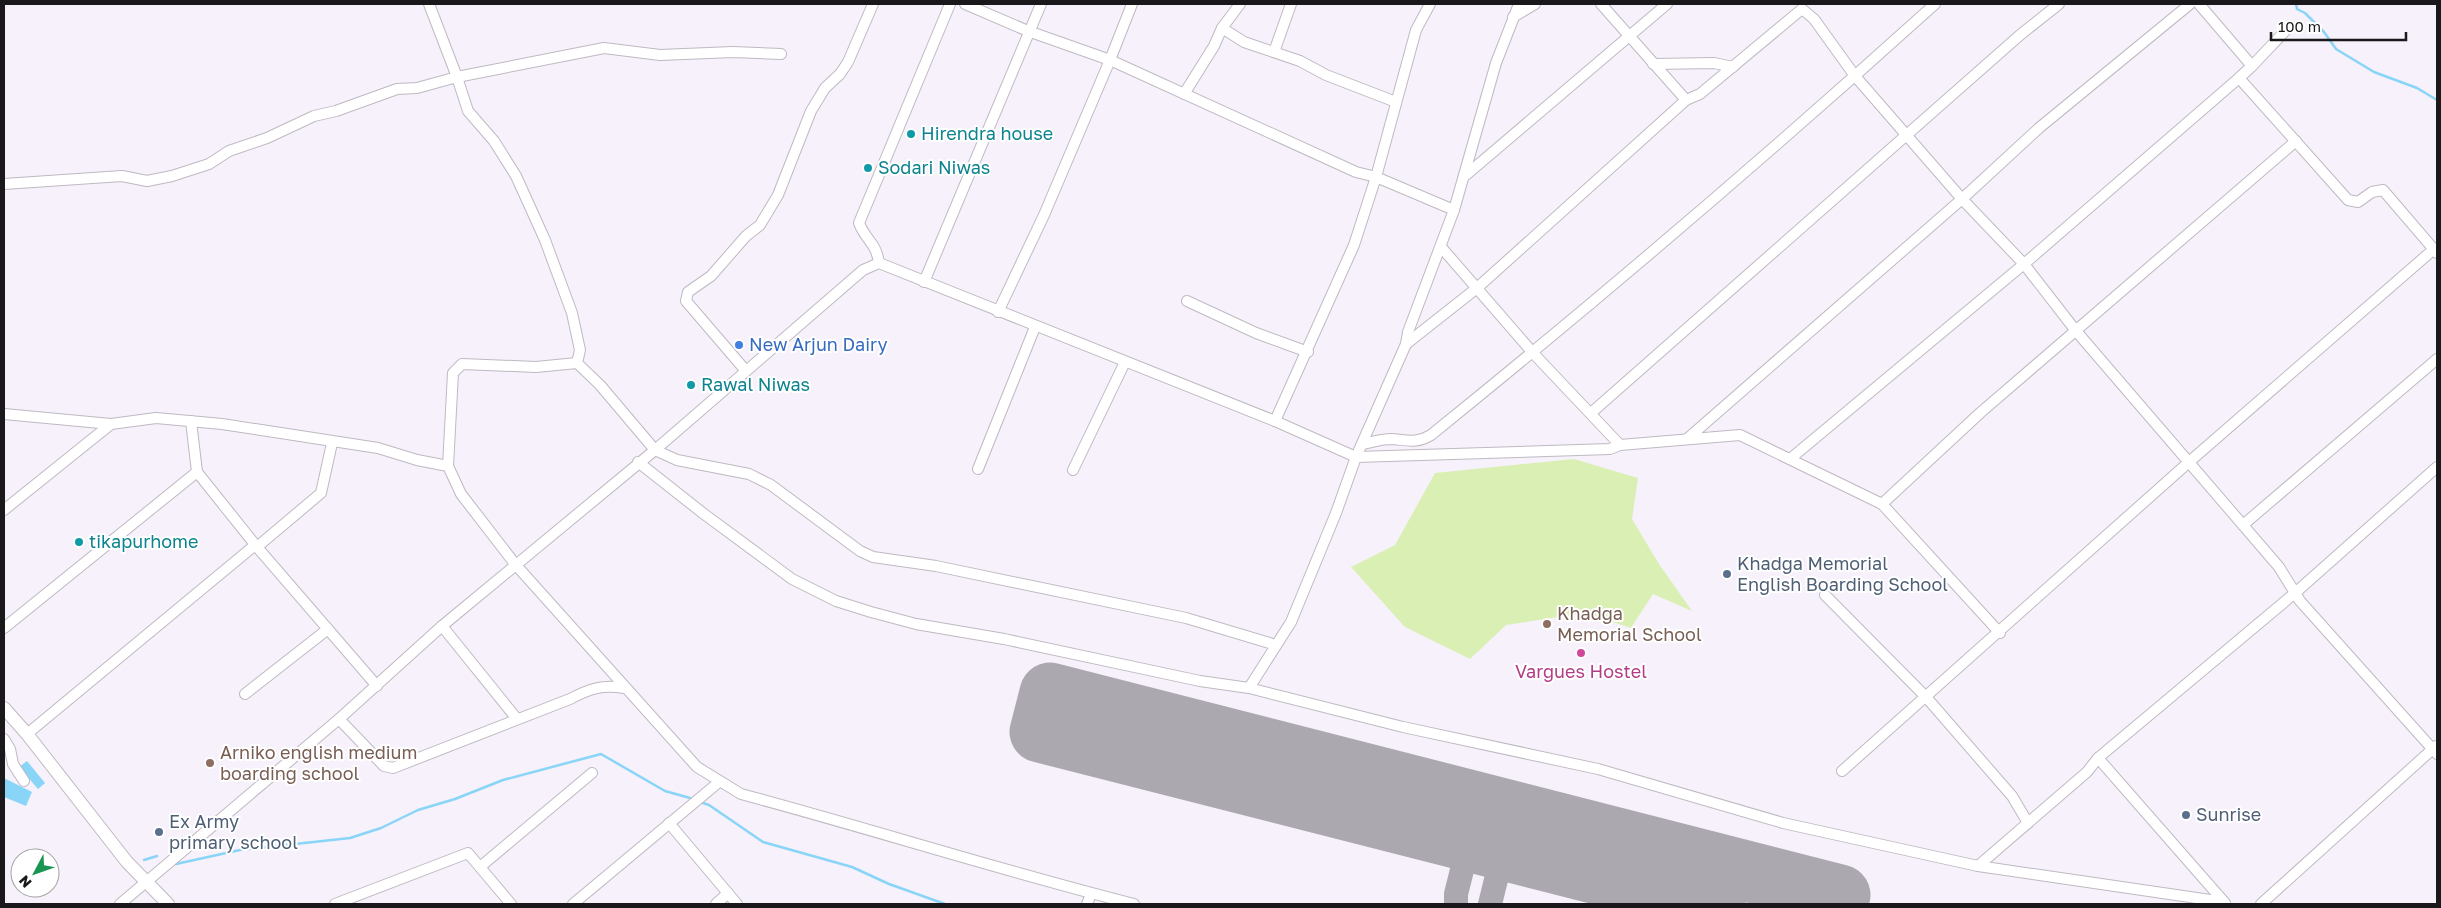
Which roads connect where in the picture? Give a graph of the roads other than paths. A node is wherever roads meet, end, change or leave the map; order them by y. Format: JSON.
{"nodes":[{"id":1,"x":429,"y":4,"type":"edge"},
{"id":2,"x":873,"y":4,"type":"edge"},
{"id":3,"x":950,"y":4,"type":"edge"},
{"id":4,"x":966,"y":4,"type":"edge"},
{"id":5,"x":1041,"y":4,"type":"edge"},
{"id":6,"x":1132,"y":4,"type":"edge"},
{"id":7,"x":1240,"y":4,"type":"edge"},
{"id":8,"x":1291,"y":4,"type":"edge"},
{"id":9,"x":1430,"y":4,"type":"edge"},
{"id":10,"x":1519,"y":4,"type":"edge"},
{"id":11,"x":1536,"y":4,"type":"edge"},
{"id":12,"x":1601,"y":4,"type":"edge"},
{"id":13,"x":1667,"y":4,"type":"edge"},
{"id":14,"x":1935,"y":4,"type":"edge"},
{"id":15,"x":2059,"y":4,"type":"edge"},
{"id":16,"x":2190,"y":4,"type":"edge"},
{"id":17,"x":2199,"y":4,"type":"edge"},
{"id":18,"x":1804,"y":6,"type":"edge"},
{"id":19,"x":1512,"y":18,"type":"junction"},
{"id":20,"x":1222,"y":28,"type":"junction"},
{"id":21,"x":2287,"y":29,"type":"dead end"},
{"id":22,"x":1028,"y":31,"type":"junction"},
{"id":23,"x":1629,"y":35,"type":"junction"},
{"id":24,"x":1274,"y":52,"type":"junction"},
{"id":25,"x":781,"y":54,"type":"dead end"},
{"id":26,"x":1110,"y":60,"type":"junction"},
{"id":27,"x":1653,"y":64,"type":"junction"},
{"id":28,"x":2252,"y":66,"type":"junction"},
{"id":29,"x":1733,"y":67,"type":"junction"},
{"id":30,"x":1855,"y":76,"type":"junction"},
{"id":31,"x":457,"y":77,"type":"junction"},
{"id":32,"x":2239,"y":78,"type":"junction"},
{"id":33,"x":1184,"y":94,"type":"junction"},
{"id":34,"x":1686,"y":100,"type":"junction"},
{"id":35,"x":1396,"y":102,"type":"junction"},
{"id":36,"x":1908,"y":136,"type":"junction"},
{"id":37,"x":2296,"y":141,"type":"junction"},
{"id":38,"x":1465,"y":176,"type":"junction"},
{"id":39,"x":1376,"y":177,"type":"junction"},
{"id":40,"x":4,"y":184,"type":"edge"},
{"id":41,"x":1962,"y":199,"type":"junction"},
{"id":42,"x":1454,"y":210,"type":"junction"},
{"id":43,"x":1441,"y":247,"type":"junction"},
{"id":44,"x":2436,"y":251,"type":"edge"},
{"id":45,"x":879,"y":263,"type":"junction"},
{"id":46,"x":2024,"y":264,"type":"junction"},
{"id":47,"x":924,"y":282,"type":"junction"},
{"id":48,"x":1477,"y":288,"type":"junction"},
{"id":49,"x":1186,"y":301,"type":"dead end"},
{"id":50,"x":998,"y":312,"type":"junction"},
{"id":51,"x":1035,"y":327,"type":"junction"},
{"id":52,"x":2076,"y":331,"type":"junction"},
{"id":53,"x":1406,"y":344,"type":"junction"},
{"id":54,"x":1308,"y":352,"type":"junction"},
{"id":55,"x":1533,"y":353,"type":"junction"},
{"id":56,"x":2437,"y":358,"type":"edge"},
{"id":57,"x":1125,"y":362,"type":"junction"},
{"id":58,"x":577,"y":363,"type":"junction"},
{"id":59,"x":746,"y":371,"type":"junction"},
{"id":60,"x":1591,"y":413,"type":"junction"},
{"id":61,"x":4,"y":414,"type":"edge"},
{"id":62,"x":191,"y":421,"type":"junction"},
{"id":63,"x":1275,"y":421,"type":"junction"},
{"id":64,"x":111,"y":424,"type":"junction"},
{"id":65,"x":1687,"y":438,"type":"junction"},
{"id":66,"x":332,"y":443,"type":"junction"},
{"id":67,"x":1362,"y":444,"type":"junction"},
{"id":68,"x":1620,"y":445,"type":"junction"},
{"id":69,"x":655,"y":450,"type":"junction"},
{"id":70,"x":1356,"y":457,"type":"junction"},
{"id":71,"x":1790,"y":459,"type":"junction"},
{"id":72,"x":638,"y":462,"type":"junction"},
{"id":73,"x":2189,"y":462,"type":"junction"},
{"id":74,"x":448,"y":466,"type":"junction"},
{"id":75,"x":2437,"y":467,"type":"edge"},
{"id":76,"x":978,"y":469,"type":"dead end"},
{"id":77,"x":1073,"y":470,"type":"dead end"},
{"id":78,"x":197,"y":472,"type":"junction"},
{"id":79,"x":1882,"y":504,"type":"junction"},
{"id":80,"x":4,"y":510,"type":"edge"},
{"id":81,"x":2243,"y":525,"type":"junction"},
{"id":82,"x":256,"y":546,"type":"junction"},
{"id":83,"x":515,"y":564,"type":"junction"},
{"id":84,"x":2294,"y":593,"type":"junction"},
{"id":85,"x":1825,"y":595,"type":"dead end"},
{"id":86,"x":442,"y":626,"type":"junction"},
{"id":87,"x":4,"y":628,"type":"edge"},
{"id":88,"x":328,"y":629,"type":"junction"},
{"id":89,"x":2000,"y":632,"type":"junction"},
{"id":90,"x":1276,"y":645,"type":"junction"},
{"id":91,"x":377,"y":686,"type":"junction"},
{"id":92,"x":624,"y":688,"type":"junction"},
{"id":93,"x":1249,"y":688,"type":"junction"},
{"id":94,"x":245,"y":694,"type":"dead end"},
{"id":95,"x":1926,"y":698,"type":"junction"},
{"id":96,"x":4,"y":708,"type":"edge"},
{"id":97,"x":517,"y":718,"type":"junction"},
{"id":98,"x":339,"y":719,"type":"junction"},
{"id":99,"x":27,"y":734,"type":"junction"},
{"id":100,"x":4,"y":739,"type":"edge"},
{"id":101,"x":2436,"y":749,"type":"edge"},
{"id":102,"x":2098,"y":758,"type":"junction"},
{"id":103,"x":1842,"y":771,"type":"dead end"},
{"id":104,"x":592,"y":773,"type":"dead end"},
{"id":105,"x":24,"y":781,"type":"dead end"},
{"id":106,"x":719,"y":782,"type":"junction"},
{"id":107,"x":670,"y":823,"type":"junction"},
{"id":108,"x":2028,"y":823,"type":"junction"},
{"id":109,"x":480,"y":866,"type":"junction"},
{"id":110,"x":1978,"y":866,"type":"junction"},
{"id":111,"x":147,"y":882,"type":"junction"},
{"id":112,"x":728,"y":893,"type":"junction"},
{"id":113,"x":1089,"y":899,"type":"edge"},
{"id":114,"x":2225,"y":903,"type":"edge"},
{"id":115,"x":120,"y":904,"type":"edge"},
{"id":116,"x":168,"y":904,"type":"edge"},
{"id":117,"x":335,"y":904,"type":"edge"},
{"id":118,"x":511,"y":904,"type":"edge"},
{"id":119,"x":573,"y":904,"type":"edge"},
{"id":120,"x":716,"y":904,"type":"edge"},
{"id":121,"x":736,"y":904,"type":"edge"},
{"id":122,"x":1134,"y":904,"type":"edge"},
{"id":123,"x":2260,"y":904,"type":"edge"}],
"edges":[{"from":1,"to":31,"type":"street"},
{"from":2,"to":59,"type":"street"},
{"from":3,"to":45,"type":"street"},
{"from":4,"to":22,"type":"street"},
{"from":5,"to":22,"type":"street"},
{"from":6,"to":26,"type":"street"},
{"from":7,"to":20,"type":"street"},
{"from":8,"to":24,"type":"street"},
{"from":9,"to":35,"type":"street"},
{"from":10,"to":19,"type":"street"},
{"from":11,"to":19,"type":"street"},
{"from":12,"to":23,"type":"street"},
{"from":13,"to":23,"type":"street"},
{"from":14,"to":30,"type":"street"},
{"from":15,"to":36,"type":"street"},
{"from":16,"to":41,"type":"street"},
{"from":17,"to":28,"type":"street"},
{"from":18,"to":29,"type":"street"},
{"from":18,"to":30,"type":"street"},
{"from":19,"to":38,"type":"street"},
{"from":20,"to":24,"type":"street"},
{"from":20,"to":33,"type":"street"},
{"from":21,"to":28,"type":"street"},
{"from":22,"to":26,"type":"street"},
{"from":22,"to":47,"type":"street"},
{"from":23,"to":27,"type":"street"},
{"from":23,"to":38,"type":"street"},
{"from":24,"to":35,"type":"street"},
{"from":25,"to":31,"type":"street"},
{"from":26,"to":33,"type":"street"},
{"from":26,"to":50,"type":"street"},
{"from":27,"to":29,"type":"street"},
{"from":27,"to":34,"type":"street"},
{"from":28,"to":32,"type":"street"},
{"from":29,"to":34,"type":"street"},
{"from":30,"to":36,"type":"street"},
{"from":30,"to":55,"type":"street"},
{"from":31,"to":40,"type":"street"},
{"from":31,"to":58,"type":"street"},
{"from":32,"to":37,"type":"street"},
{"from":32,"to":46,"type":"street"},
{"from":33,"to":39,"type":"street"},
{"from":34,"to":48,"type":"street"},
{"from":35,"to":39,"type":"street"},
{"from":36,"to":41,"type":"street"},
{"from":36,"to":60,"type":"street"},
{"from":37,"to":44,"type":"street"},
{"from":37,"to":52,"type":"street"},
{"from":38,"to":42,"type":"street"},
{"from":39,"to":42,"type":"street"},
{"from":39,"to":54,"type":"street"},
{"from":41,"to":46,"type":"street"},
{"from":41,"to":65,"type":"street"},
{"from":42,"to":43,"type":"street"},
{"from":43,"to":48,"type":"street"},
{"from":43,"to":53,"type":"street"},
{"from":44,"to":73,"type":"street"},
{"from":45,"to":47,"type":"street"},
{"from":45,"to":59,"type":"street"},
{"from":46,"to":52,"type":"street"},
{"from":46,"to":71,"type":"street"},
{"from":47,"to":50,"type":"street"},
{"from":48,"to":53,"type":"street"},
{"from":48,"to":55,"type":"street"},
{"from":49,"to":54,"type":"street"},
{"from":50,"to":51,"type":"street"},
{"from":51,"to":57,"type":"street"},
{"from":51,"to":76,"type":"street"},
{"from":52,"to":73,"type":"street"},
{"from":52,"to":79,"type":"street"},
{"from":53,"to":67,"type":"street"},
{"from":54,"to":63,"type":"street"},
{"from":55,"to":60,"type":"street"},
{"from":55,"to":67,"type":"street"},
{"from":56,"to":81,"type":"street"},
{"from":57,"to":63,"type":"street"},
{"from":57,"to":77,"type":"street"},
{"from":58,"to":69,"type":"street"},
{"from":58,"to":74,"type":"street"},
{"from":59,"to":69,"type":"street"},
{"from":60,"to":68,"type":"street"},
{"from":61,"to":64,"type":"street"},
{"from":62,"to":64,"type":"street"},
{"from":62,"to":66,"type":"street"},
{"from":62,"to":78,"type":"street"},
{"from":63,"to":70,"type":"street"},
{"from":64,"to":80,"type":"street"},
{"from":65,"to":68,"type":"street"},
{"from":65,"to":71,"type":"street"},
{"from":66,"to":74,"type":"street"},
{"from":66,"to":82,"type":"street"},
{"from":67,"to":70,"type":"street"},
{"from":68,"to":70,"type":"street"},
{"from":69,"to":72,"type":"street"},
{"from":69,"to":90,"type":"street"},
{"from":70,"to":90,"type":"street"},
{"from":71,"to":79,"type":"street"},
{"from":72,"to":83,"type":"street"},
{"from":72,"to":93,"type":"street"},
{"from":73,"to":81,"type":"street"},
{"from":73,"to":89,"type":"street"},
{"from":74,"to":83,"type":"street"},
{"from":75,"to":84,"type":"street"},
{"from":78,"to":82,"type":"street"},
{"from":78,"to":87,"type":"street"},
{"from":79,"to":89,"type":"street"},
{"from":81,"to":84,"type":"street"},
{"from":82,"to":88,"type":"street"},
{"from":82,"to":99,"type":"street"},
{"from":83,"to":86,"type":"street"},
{"from":83,"to":92,"type":"street"},
{"from":84,"to":101,"type":"street"},
{"from":84,"to":102,"type":"street"},
{"from":85,"to":95,"type":"street"},
{"from":86,"to":91,"type":"street"},
{"from":86,"to":97,"type":"street"},
{"from":88,"to":91,"type":"street"},
{"from":88,"to":94,"type":"street"},
{"from":89,"to":95,"type":"street"},
{"from":90,"to":93,"type":"street"},
{"from":91,"to":98,"type":"street"},
{"from":92,"to":97,"type":"street"},
{"from":92,"to":106,"type":"street"},
{"from":93,"to":110,"type":"street"},
{"from":95,"to":103,"type":"street"},
{"from":95,"to":108,"type":"street"},
{"from":96,"to":99,"type":"street"},
{"from":97,"to":98,"type":"street"},
{"from":98,"to":111,"type":"street"},
{"from":99,"to":111,"type":"street"},
{"from":100,"to":105,"type":"street"},
{"from":101,"to":123,"type":"street"},
{"from":102,"to":108,"type":"street"},
{"from":102,"to":114,"type":"street"},
{"from":104,"to":109,"type":"street"},
{"from":106,"to":107,"type":"street"},
{"from":106,"to":113,"type":"street"},
{"from":107,"to":112,"type":"street"},
{"from":107,"to":119,"type":"street"},
{"from":108,"to":110,"type":"street"},
{"from":109,"to":117,"type":"street"},
{"from":109,"to":118,"type":"street"},
{"from":110,"to":114,"type":"street"},
{"from":111,"to":115,"type":"street"},
{"from":111,"to":116,"type":"street"},
{"from":112,"to":120,"type":"street"},
{"from":112,"to":121,"type":"street"},
{"from":113,"to":122,"type":"street"}]}
